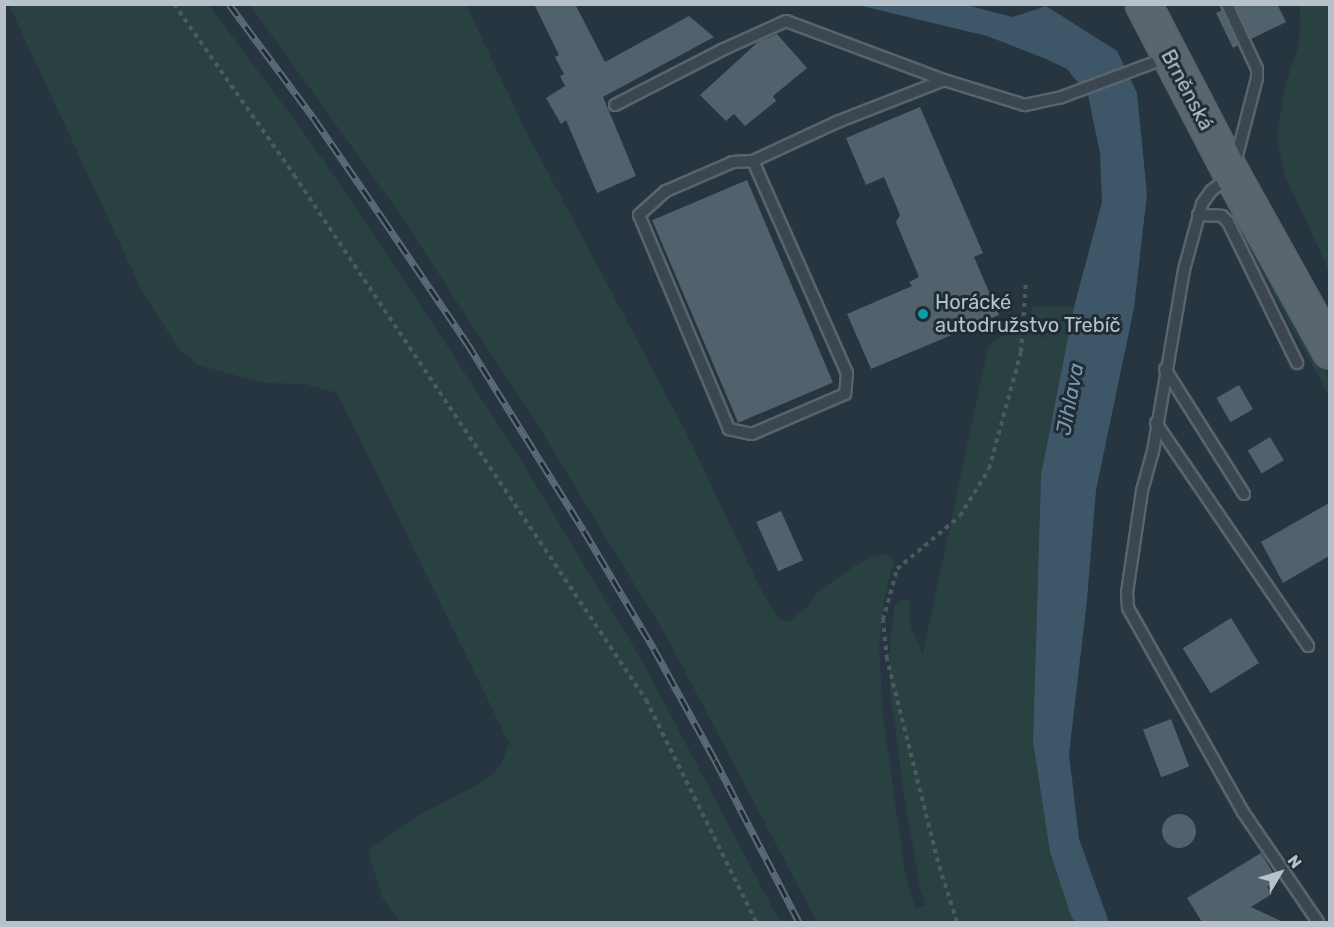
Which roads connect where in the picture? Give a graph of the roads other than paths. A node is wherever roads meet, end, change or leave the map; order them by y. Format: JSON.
{"nodes":[{"id":1,"x":1143,"y":4,"type":"edge"},
{"id":2,"x":1227,"y":4,"type":"edge"},
{"id":3,"x":1169,"y":57,"type":"junction"},
{"id":4,"x":944,"y":80,"type":"junction"},
{"id":5,"x":615,"y":105,"type":"dead end"},
{"id":6,"x":753,"y":161,"type":"junction"},
{"id":7,"x":1232,"y":175,"type":"junction"},
{"id":8,"x":1198,"y":215,"type":"junction"},
{"id":9,"x":1329,"y":351,"type":"edge"},
{"id":10,"x":1297,"y":363,"type":"dead end"},
{"id":11,"x":1165,"y":369,"type":"junction"},
{"id":12,"x":1156,"y":423,"type":"junction"},
{"id":13,"x":1244,"y":494,"type":"dead end"},
{"id":14,"x":1308,"y":646,"type":"dead end"},
{"id":15,"x":1318,"y":922,"type":"edge"}],
"edges":[{"from":1,"to":3,"type":"main road","name":"Brněnská"},
{"from":2,"to":7,"type":"lane"},
{"from":3,"to":4,"type":"lane"},
{"from":3,"to":7,"type":"main road","name":"Brněnská"},
{"from":4,"to":5,"type":"lane"},
{"from":4,"to":6,"type":"lane"},
{"from":6,"to":6,"type":"lane"},
{"from":7,"to":8,"type":"lane"},
{"from":7,"to":9,"type":"main road","name":"Brněnská"},
{"from":8,"to":10,"type":"lane"},
{"from":8,"to":11,"type":"lane"},
{"from":11,"to":12,"type":"lane"},
{"from":11,"to":13,"type":"lane"},
{"from":12,"to":14,"type":"lane"},
{"from":12,"to":15,"type":"lane"}]}
